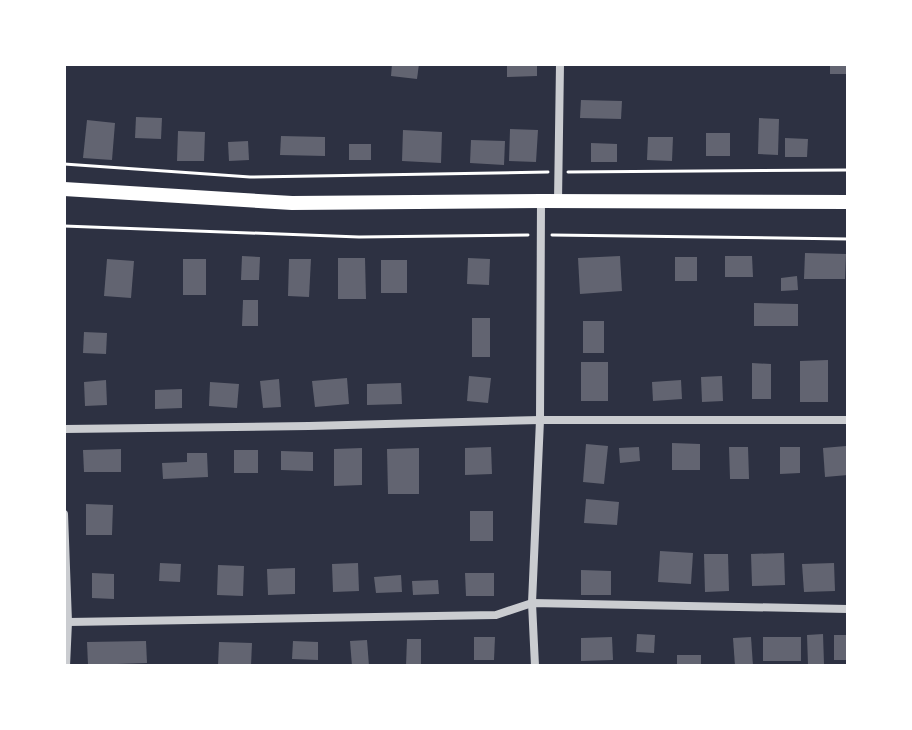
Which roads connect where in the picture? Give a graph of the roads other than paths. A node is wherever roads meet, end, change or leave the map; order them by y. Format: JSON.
{"nodes":[{"id":1,"x":560,"y":64,"type":"edge"},
{"id":2,"x":64,"y":189,"type":"edge"},
{"id":3,"x":541,"y":201,"type":"junction"},
{"id":4,"x":558,"y":201,"type":"junction"},
{"id":5,"x":848,"y":202,"type":"edge"},
{"id":6,"x":540,"y":420,"type":"junction"},
{"id":7,"x":848,"y":420,"type":"edge"},
{"id":8,"x":64,"y":429,"type":"edge"},
{"id":9,"x":64,"y":514,"type":"edge"},
{"id":10,"x":532,"y":603,"type":"junction"},
{"id":11,"x":848,"y":609,"type":"edge"},
{"id":12,"x":68,"y":622,"type":"junction"},
{"id":13,"x":66,"y":666,"type":"edge"},
{"id":14,"x":535,"y":666,"type":"edge"}],
"edges":[{"from":1,"to":4,"type":"street"},
{"from":2,"to":3,"type":"main road"},
{"from":3,"to":4,"type":"main road"},
{"from":3,"to":6,"type":"street"},
{"from":4,"to":5,"type":"main road"},
{"from":6,"to":7,"type":"street"},
{"from":6,"to":8,"type":"street"},
{"from":6,"to":10,"type":"street"},
{"from":9,"to":12,"type":"street"},
{"from":10,"to":11,"type":"street"},
{"from":10,"to":12,"type":"street"},
{"from":10,"to":14,"type":"street"},
{"from":12,"to":13,"type":"street"}]}
